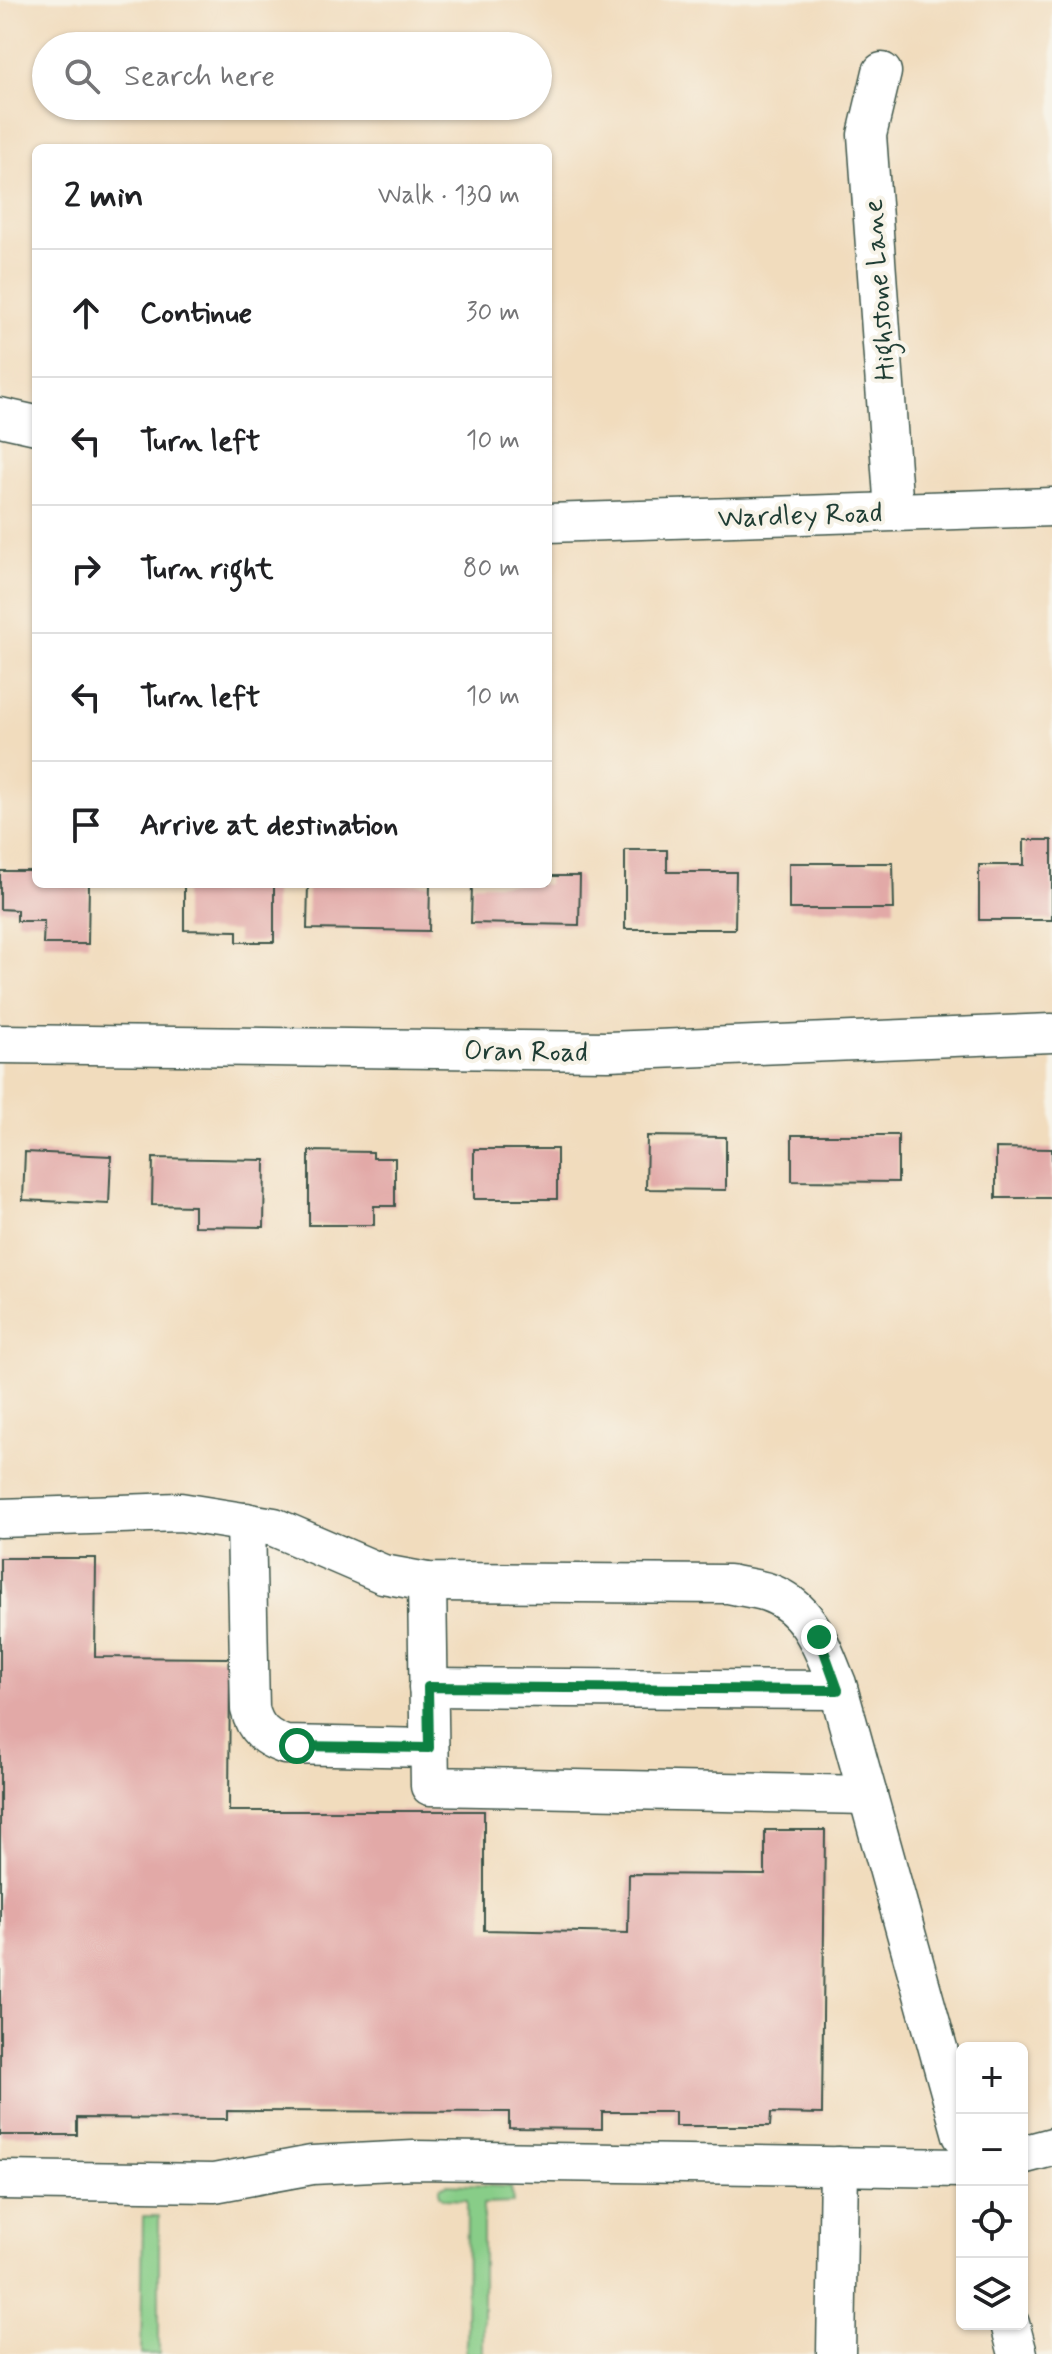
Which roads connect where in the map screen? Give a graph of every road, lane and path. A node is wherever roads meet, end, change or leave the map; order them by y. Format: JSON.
{"nodes":[{"id":1,"x":882,"y":72,"type":"dead end"},
{"id":2,"x":0,"y":417,"type":"edge"},
{"id":3,"x":32,"y":424,"type":"edge"},
{"id":4,"x":1052,"y":507,"type":"edge"},
{"id":5,"x":894,"y":511,"type":"junction"},
{"id":6,"x":552,"y":523,"type":"edge"},
{"id":7,"x":1052,"y":1033,"type":"edge"},
{"id":8,"x":0,"y":1044,"type":"edge"},
{"id":9,"x":0,"y":1518,"type":"edge"},
{"id":10,"x":246,"y":1522,"type":"junction"},
{"id":11,"x":427,"y":1582,"type":"junction"},
{"id":12,"x":428,"y":1687,"type":"junction"},
{"id":13,"x":838,"y":1690,"type":"junction"},
{"id":14,"x":429,"y":1748,"type":"junction"},
{"id":15,"x":868,"y":1795,"type":"junction"},
{"id":16,"x":956,"y":2114,"type":"edge"},
{"id":17,"x":1052,"y":2147,"type":"edge"},
{"id":18,"x":1028,"y":2153,"type":"edge"},
{"id":19,"x":839,"y":2166,"type":"junction"},
{"id":20,"x":956,"y":2168,"type":"edge"},
{"id":21,"x":0,"y":2180,"type":"edge"},
{"id":22,"x":1012,"y":2330,"type":"edge"},
{"id":23,"x":836,"y":2354,"type":"edge"},
{"id":24,"x":1018,"y":2354,"type":"edge"}],
"edges":[{"from":1,"to":5,"type":"street","name":"Highstone Lane"},
{"from":2,"to":3,"type":"street"},
{"from":4,"to":5,"type":"street","name":"Wardley Road"},
{"from":5,"to":6,"type":"street","name":"Wardley Road"},
{"from":7,"to":8,"type":"street","name":"Oran Road"},
{"from":9,"to":10,"type":"street"},
{"from":10,"to":11,"type":"street"},
{"from":10,"to":14,"type":"street"},
{"from":11,"to":12,"type":"street"},
{"from":11,"to":13,"type":"street"},
{"from":12,"to":13,"type":"street"},
{"from":12,"to":14,"type":"street"},
{"from":13,"to":15,"type":"street"},
{"from":14,"to":15,"type":"street"},
{"from":15,"to":16,"type":"street"},
{"from":17,"to":18,"type":"street"},
{"from":19,"to":20,"type":"street"},
{"from":19,"to":21,"type":"street"},
{"from":19,"to":23,"type":"street"},
{"from":22,"to":24,"type":"street"}]}
